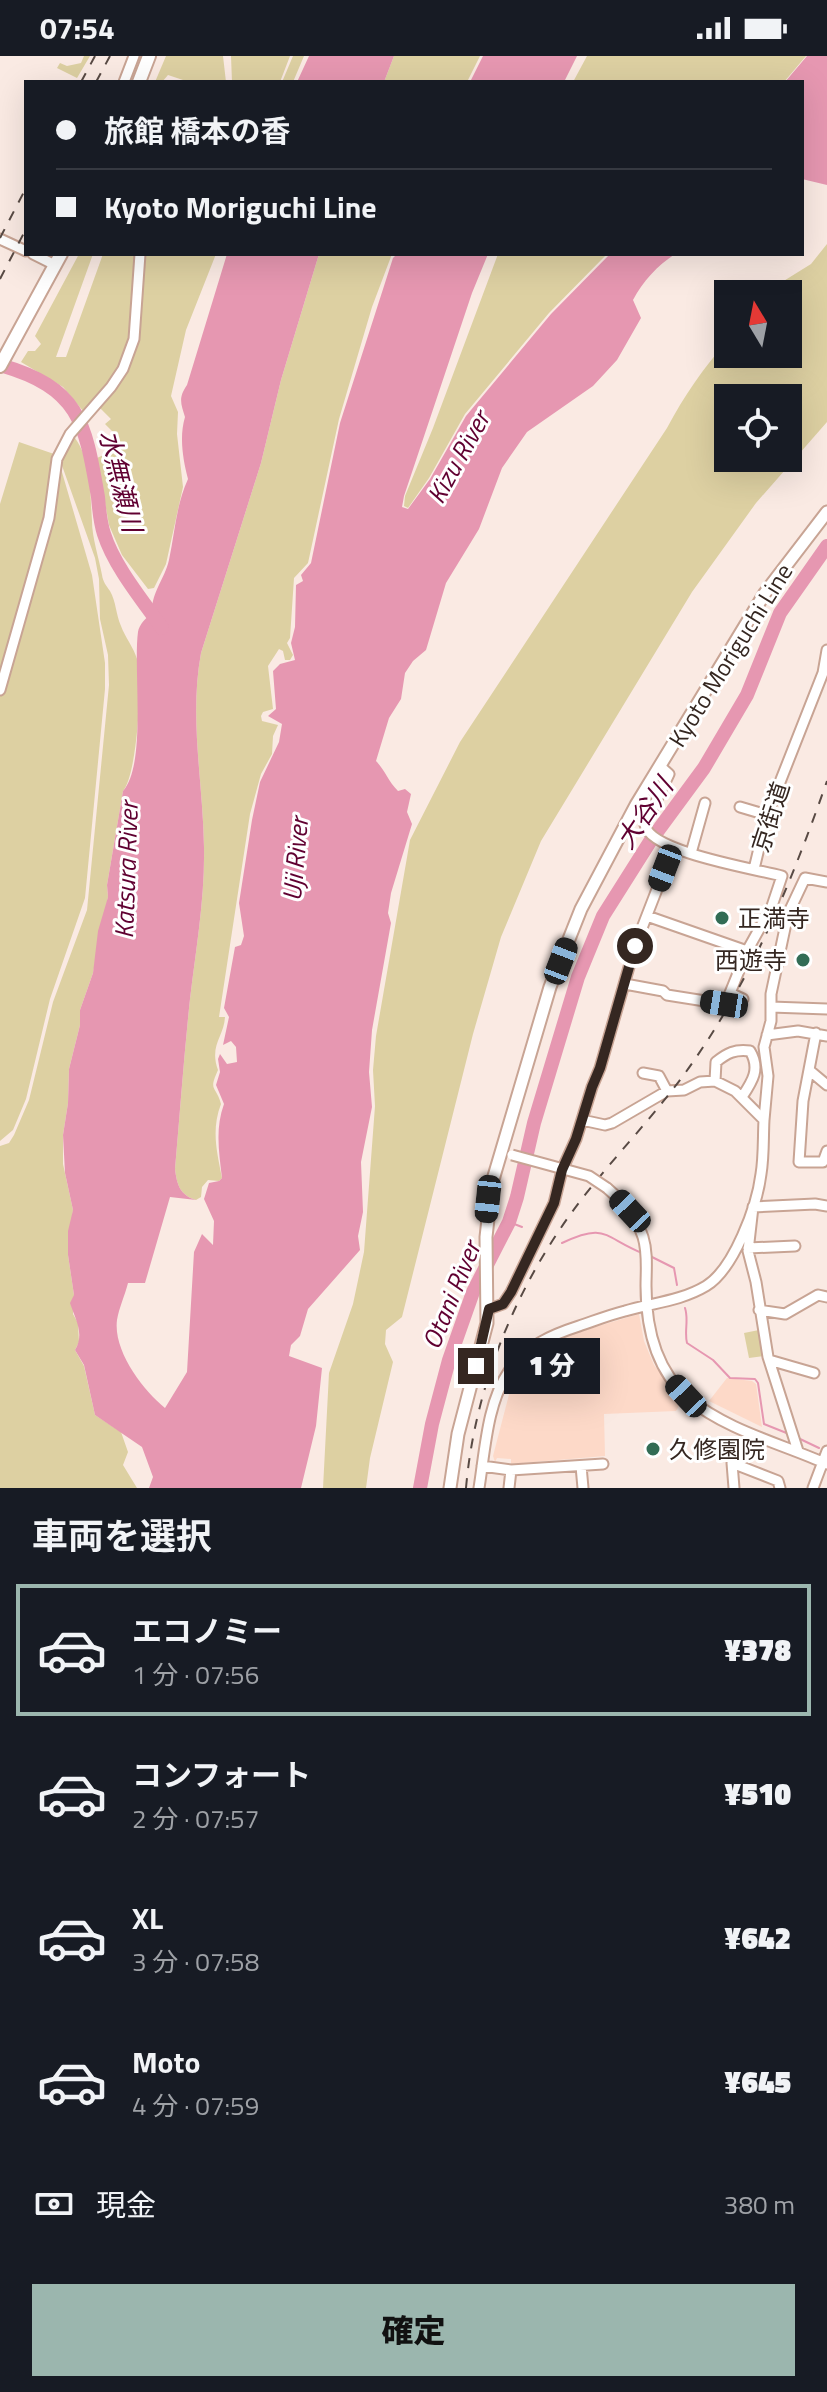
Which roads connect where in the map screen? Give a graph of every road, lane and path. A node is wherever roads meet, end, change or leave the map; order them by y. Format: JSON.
{"nodes":[{"id":1,"x":134,"y":56,"type":"edge"},
{"id":2,"x":149,"y":56,"type":"edge"},
{"id":3,"x":125,"y":80,"type":"edge"},
{"id":4,"x":140,"y":80,"type":"edge"},
{"id":5,"x":0,"y":239,"type":"edge"},
{"id":6,"x":24,"y":250,"type":"edge"},
{"id":7,"x":140,"y":256,"type":"edge"},
{"id":8,"x":58,"y":260,"type":"edge"},
{"id":9,"x":0,"y":366,"type":"edge"},
{"id":10,"x":827,"y":512,"type":"edge"},
{"id":11,"x":827,"y":650,"type":"edge"},
{"id":12,"x":0,"y":690,"type":"edge"},
{"id":13,"x":660,"y":766,"type":"junction"},
{"id":14,"x":705,"y":803,"type":"dead end"},
{"id":15,"x":740,"y":807,"type":"dead end"},
{"id":16,"x":767,"y":815,"type":"junction"},
{"id":17,"x":673,"y":848,"type":"junction"},
{"id":18,"x":691,"y":853,"type":"junction"},
{"id":19,"x":754,"y":869,"type":"junction"},
{"id":20,"x":827,"y":882,"type":"edge"},
{"id":21,"x":647,"y":916,"type":"junction"},
{"id":22,"x":747,"y":951,"type":"junction"},
{"id":23,"x":625,"y":984,"type":"junction"},
{"id":24,"x":730,"y":993,"type":"junction"},
{"id":25,"x":743,"y":999,"type":"dead end"},
{"id":26,"x":771,"y":1007,"type":"junction"},
{"id":27,"x":827,"y":1009,"type":"edge"},
{"id":28,"x":816,"y":1033,"type":"junction"},
{"id":29,"x":767,"y":1035,"type":"junction"},
{"id":30,"x":827,"y":1036,"type":"edge"},
{"id":31,"x":809,"y":1070,"type":"junction"},
{"id":32,"x":643,"y":1073,"type":"dead end"},
{"id":33,"x":715,"y":1081,"type":"junction"},
{"id":34,"x":827,"y":1085,"type":"edge"},
{"id":35,"x":667,"y":1091,"type":"junction"},
{"id":36,"x":742,"y":1097,"type":"junction"},
{"id":37,"x":582,"y":1120,"type":"junction"},
{"id":38,"x":764,"y":1120,"type":"junction"},
{"id":39,"x":827,"y":1151,"type":"edge"},
{"id":40,"x":506,"y":1154,"type":"junction"},
{"id":41,"x":825,"y":1162,"type":"edge"},
{"id":42,"x":827,"y":1205,"type":"edge"},
{"id":43,"x":753,"y":1207,"type":"junction"},
{"id":44,"x":795,"y":1246,"type":"dead end"},
{"id":45,"x":748,"y":1248,"type":"junction"},
{"id":46,"x":827,"y":1297,"type":"edge"},
{"id":47,"x":646,"y":1306,"type":"junction"},
{"id":48,"x":489,"y":1309,"type":"junction"},
{"id":49,"x":759,"y":1310,"type":"junction"},
{"id":50,"x":769,"y":1360,"type":"junction"},
{"id":51,"x":814,"y":1373,"type":"dead end"},
{"id":52,"x":795,"y":1442,"type":"junction"},
{"id":53,"x":827,"y":1451,"type":"edge"},
{"id":54,"x":825,"y":1463,"type":"edge"},
{"id":55,"x":603,"y":1464,"type":"dead end"},
{"id":56,"x":482,"y":1466,"type":"junction"},
{"id":57,"x":581,"y":1466,"type":"junction"},
{"id":58,"x":511,"y":1470,"type":"junction"},
{"id":59,"x":450,"y":1488,"type":"edge"},
{"id":60,"x":479,"y":1488,"type":"edge"},
{"id":61,"x":509,"y":1488,"type":"edge"},
{"id":62,"x":583,"y":1488,"type":"edge"},
{"id":63,"x":734,"y":1488,"type":"edge"},
{"id":64,"x":780,"y":1488,"type":"edge"},
{"id":65,"x":813,"y":1488,"type":"edge"}],
"edges":[{"from":1,"to":3,"type":"street"},
{"from":2,"to":4,"type":"highway"},
{"from":5,"to":6,"type":"street"},
{"from":7,"to":12,"type":"street"},
{"from":8,"to":9,"type":"highway"},
{"from":10,"to":13,"type":"main road","name":"Kyoto Moriguchi Line"},
{"from":11,"to":16,"type":"street","name":"京街道"},
{"from":13,"to":17,"type":"street","name":"京街道"},
{"from":13,"to":40,"type":"main road","name":"Kyoto Moriguchi Line"},
{"from":14,"to":18,"type":"street"},
{"from":15,"to":16,"type":"street"},
{"from":16,"to":19,"type":"street","name":"京街道"},
{"from":17,"to":18,"type":"street","name":"京街道"},
{"from":17,"to":21,"type":"street"},
{"from":18,"to":19,"type":"street","name":"京街道"},
{"from":19,"to":22,"type":"street"},
{"from":20,"to":26,"type":"street"},
{"from":21,"to":22,"type":"street"},
{"from":21,"to":23,"type":"street"},
{"from":22,"to":24,"type":"street"},
{"from":23,"to":24,"type":"street"},
{"from":23,"to":37,"type":"street"},
{"from":24,"to":25,"type":"street"},
{"from":26,"to":27,"type":"street"},
{"from":26,"to":29,"type":"street"},
{"from":28,"to":29,"type":"street"},
{"from":28,"to":30,"type":"street"},
{"from":28,"to":31,"type":"street"},
{"from":29,"to":38,"type":"street"},
{"from":31,"to":34,"type":"street"},
{"from":31,"to":41,"type":"street"},
{"from":32,"to":35,"type":"street"},
{"from":33,"to":35,"type":"street"},
{"from":33,"to":36,"type":"street"},
{"from":33,"to":36,"type":"street"},
{"from":35,"to":37,"type":"street"},
{"from":36,"to":38,"type":"street"},
{"from":37,"to":48,"type":"street"},
{"from":38,"to":43,"type":"street"},
{"from":39,"to":41,"type":"street"},
{"from":40,"to":47,"type":"street","bridge":true},
{"from":40,"to":48,"type":"main road","name":"Kyoto Moriguchi Line"},
{"from":42,"to":43,"type":"street"},
{"from":43,"to":45,"type":"street"},
{"from":43,"to":47,"type":"street"},
{"from":44,"to":45,"type":"street"},
{"from":45,"to":49,"type":"street"},
{"from":46,"to":49,"type":"street"},
{"from":47,"to":52,"type":"street"},
{"from":47,"to":56,"type":"street"},
{"from":48,"to":59,"type":"main road","name":"Kyoto Moriguchi Line"},
{"from":49,"to":50,"type":"street"},
{"from":50,"to":51,"type":"street"},
{"from":50,"to":52,"type":"street"},
{"from":52,"to":54,"type":"street"},
{"from":53,"to":54,"type":"street"},
{"from":54,"to":65,"type":"street"},
{"from":55,"to":57,"type":"street"},
{"from":56,"to":58,"type":"street"},
{"from":56,"to":60,"type":"street"},
{"from":57,"to":58,"type":"street"},
{"from":57,"to":62,"type":"street"},
{"from":58,"to":61,"type":"street"},
{"from":63,"to":64,"type":"street"}]}
